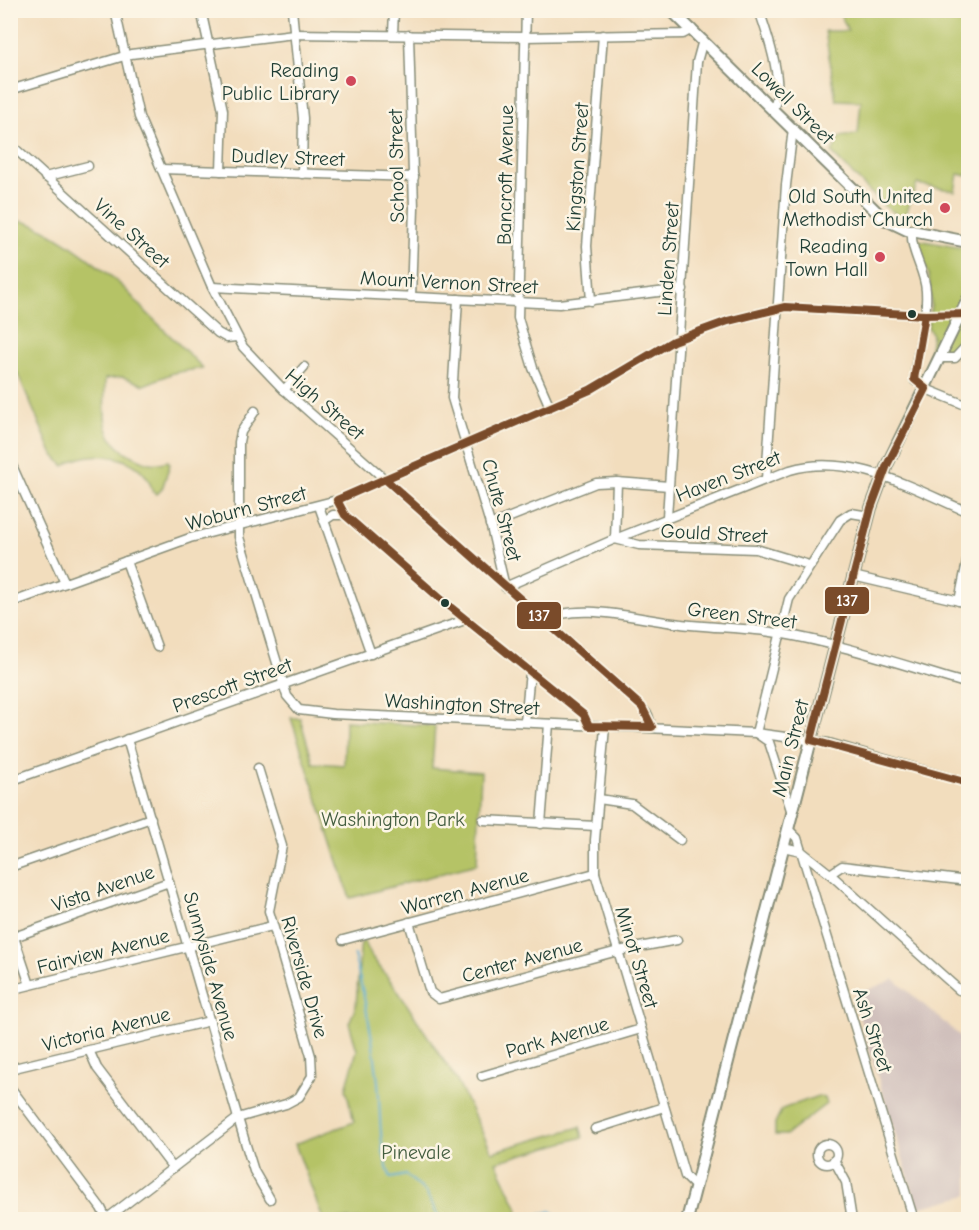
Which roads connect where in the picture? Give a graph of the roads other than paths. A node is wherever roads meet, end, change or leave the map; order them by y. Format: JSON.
{"nodes":[{"id":1,"x":115,"y":10,"type":"edge"},
{"id":2,"x":201,"y":10,"type":"edge"},
{"id":3,"x":292,"y":10,"type":"edge"},
{"id":4,"x":394,"y":10,"type":"edge"},
{"id":5,"x":526,"y":10,"type":"edge"},
{"id":6,"x":671,"y":10,"type":"edge"},
{"id":7,"x":759,"y":10,"type":"edge"},
{"id":8,"x":692,"y":30,"type":"junction"},
{"id":9,"x":294,"y":34,"type":"junction"},
{"id":10,"x":393,"y":34,"type":"junction"},
{"id":11,"x":409,"y":34,"type":"junction"},
{"id":12,"x":603,"y":35,"type":"junction"},
{"id":13,"x":525,"y":37,"type":"junction"},
{"id":14,"x":703,"y":40,"type":"junction"},
{"id":15,"x":208,"y":44,"type":"junction"},
{"id":16,"x":124,"y":55,"type":"junction"},
{"id":17,"x":10,"y":90,"type":"edge"},
{"id":18,"x":773,"y":108,"type":"junction"},
{"id":19,"x":793,"y":129,"type":"junction"},
{"id":20,"x":10,"y":144,"type":"edge"},
{"id":21,"x":88,"y":166,"type":"dead end"},
{"id":22,"x":161,"y":169,"type":"junction"},
{"id":23,"x":221,"y":171,"type":"junction"},
{"id":24,"x":302,"y":174,"type":"junction"},
{"id":25,"x":45,"y":177,"type":"junction"},
{"id":26,"x":414,"y":177,"type":"junction"},
{"id":27,"x":912,"y":231,"type":"junction"},
{"id":28,"x":969,"y":242,"type":"edge"},
{"id":29,"x":212,"y":287,"type":"junction"},
{"id":30,"x":683,"y":289,"type":"junction"},
{"id":31,"x":411,"y":297,"type":"junction"},
{"id":32,"x":458,"y":299,"type":"junction"},
{"id":33,"x":969,"y":299,"type":"edge"},
{"id":34,"x":591,"y":301,"type":"junction"},
{"id":35,"x":518,"y":302,"type":"junction"},
{"id":36,"x":778,"y":308,"type":"junction"},
{"id":37,"x":965,"y":314,"type":"edge"},
{"id":38,"x":925,"y":315,"type":"junction"},
{"id":39,"x":236,"y":337,"type":"junction"},
{"id":40,"x":679,"y":338,"type":"junction"},
{"id":41,"x":969,"y":344,"type":"edge"},
{"id":42,"x":941,"y":358,"type":"junction"},
{"id":43,"x":304,"y":367,"type":"dead end"},
{"id":44,"x":926,"y":388,"type":"junction"},
{"id":45,"x":284,"y":390,"type":"junction"},
{"id":46,"x":969,"y":406,"type":"edge"},
{"id":47,"x":550,"y":407,"type":"junction"},
{"id":48,"x":255,"y":411,"type":"dead end"},
{"id":49,"x":467,"y":445,"type":"junction"},
{"id":50,"x":10,"y":461,"type":"edge"},
{"id":51,"x":883,"y":476,"type":"junction"},
{"id":52,"x":385,"y":479,"type":"junction"},
{"id":53,"x":766,"y":479,"type":"junction"},
{"id":54,"x":617,"y":482,"type":"junction"},
{"id":55,"x":669,"y":486,"type":"junction"},
{"id":56,"x":337,"y":500,"type":"junction"},
{"id":57,"x":319,"y":506,"type":"junction"},
{"id":58,"x":969,"y":512,"type":"edge"},
{"id":59,"x":345,"y":514,"type":"junction"},
{"id":60,"x":869,"y":516,"type":"junction"},
{"id":61,"x":667,"y":517,"type":"junction"},
{"id":62,"x":324,"y":521,"type":"junction"},
{"id":63,"x":490,"y":525,"type":"junction"},
{"id":64,"x":237,"y":526,"type":"junction"},
{"id":65,"x":615,"y":539,"type":"junction"},
{"id":66,"x":969,"y":557,"type":"edge"},
{"id":67,"x":126,"y":561,"type":"junction"},
{"id":68,"x":809,"y":565,"type":"junction"},
{"id":69,"x":853,"y":576,"type":"junction"},
{"id":70,"x":65,"y":584,"type":"junction"},
{"id":71,"x":505,"y":587,"type":"junction"},
{"id":72,"x":958,"y":601,"type":"junction"},
{"id":73,"x":10,"y":603,"type":"edge"},
{"id":74,"x":969,"y":603,"type":"edge"},
{"id":75,"x":465,"y":620,"type":"junction"},
{"id":76,"x":543,"y":621,"type":"junction"},
{"id":77,"x":778,"y":633,"type":"junction"},
{"id":78,"x":835,"y":646,"type":"junction"},
{"id":79,"x":157,"y":647,"type":"dead end"},
{"id":80,"x":371,"y":654,"type":"junction"},
{"id":81,"x":530,"y":672,"type":"junction"},
{"id":82,"x":283,"y":684,"type":"junction"},
{"id":83,"x":969,"y":684,"type":"edge"},
{"id":84,"x":525,"y":723,"type":"junction"},
{"id":85,"x":549,"y":724,"type":"junction"},
{"id":86,"x":589,"y":726,"type":"junction"},
{"id":87,"x":605,"y":727,"type":"junction"},
{"id":88,"x":652,"y":728,"type":"junction"},
{"id":89,"x":756,"y":733,"type":"junction"},
{"id":90,"x":127,"y":739,"type":"junction"},
{"id":91,"x":811,"y":740,"type":"junction"},
{"id":92,"x":258,"y":768,"type":"dead end"},
{"id":93,"x":10,"y":781,"type":"edge"},
{"id":94,"x":969,"y":783,"type":"edge"},
{"id":95,"x":598,"y":799,"type":"junction"},
{"id":96,"x":792,"y":813,"type":"junction"},
{"id":97,"x":151,"y":818,"type":"junction"},
{"id":98,"x":483,"y":820,"type":"dead end"},
{"id":99,"x":541,"y":824,"type":"junction"},
{"id":100,"x":596,"y":826,"type":"junction"},
{"id":101,"x":788,"y":829,"type":"junction"},
{"id":102,"x":681,"y":840,"type":"dead end"},
{"id":103,"x":783,"y":847,"type":"junction"},
{"id":104,"x":801,"y":851,"type":"junction"},
{"id":105,"x":10,"y":867,"type":"edge"},
{"id":106,"x":595,"y":873,"type":"junction"},
{"id":107,"x":830,"y":874,"type":"junction"},
{"id":108,"x":969,"y":881,"type":"edge"},
{"id":109,"x":169,"y":882,"type":"junction"},
{"id":110,"x":409,"y":922,"type":"junction"},
{"id":111,"x":10,"y":925,"type":"edge"},
{"id":112,"x":272,"y":926,"type":"junction"},
{"id":113,"x":14,"y":937,"type":"junction"},
{"id":114,"x":343,"y":940,"type":"dead end"},
{"id":115,"x":677,"y":940,"type":"dead end"},
{"id":116,"x":188,"y":946,"type":"junction"},
{"id":117,"x":618,"y":951,"type":"junction"},
{"id":118,"x":30,"y":986,"type":"junction"},
{"id":119,"x":10,"y":990,"type":"edge"},
{"id":120,"x":959,"y":990,"type":"dead end"},
{"id":121,"x":210,"y":1021,"type":"junction"},
{"id":122,"x":641,"y":1029,"type":"junction"},
{"id":123,"x":89,"y":1050,"type":"junction"},
{"id":124,"x":10,"y":1069,"type":"edge"},
{"id":125,"x":482,"y":1076,"type":"dead end"},
{"id":126,"x":10,"y":1087,"type":"edge"},
{"id":127,"x":664,"y":1107,"type":"junction"},
{"id":128,"x":238,"y":1118,"type":"junction"},
{"id":129,"x":595,"y":1129,"type":"dead end"},
{"id":130,"x":834,"y":1160,"type":"dead end"},
{"id":131,"x":173,"y":1168,"type":"junction"},
{"id":132,"x":695,"y":1186,"type":"junction"},
{"id":133,"x":270,"y":1199,"type":"dead end"},
{"id":134,"x":106,"y":1219,"type":"edge"},
{"id":135,"x":687,"y":1220,"type":"edge"},
{"id":136,"x":852,"y":1220,"type":"edge"},
{"id":137,"x":914,"y":1220,"type":"edge"}],
"edges":[{"from":1,"to":16,"type":"street","name":"High Street"},
{"from":2,"to":15,"type":"street"},
{"from":3,"to":9,"type":"street"},
{"from":4,"to":10,"type":"street"},
{"from":5,"to":13,"type":"street","name":"Bancroft Avenue"},
{"from":6,"to":8,"type":"main road","name":"Lowell Street"},
{"from":7,"to":18,"type":"street"},
{"from":8,"to":12,"type":"street"},
{"from":8,"to":14,"type":"main road","name":"Lowell Street"},
{"from":9,"to":10,"type":"street"},
{"from":9,"to":15,"type":"street"},
{"from":9,"to":24,"type":"street"},
{"from":10,"to":11,"type":"street"},
{"from":11,"to":13,"type":"street"},
{"from":11,"to":26,"type":"street","name":"School Street"},
{"from":12,"to":13,"type":"street"},
{"from":12,"to":34,"type":"street","name":"Kingston Street"},
{"from":13,"to":35,"type":"street","name":"Bancroft Avenue"},
{"from":14,"to":18,"type":"main road","name":"Lowell Street"},
{"from":14,"to":30,"type":"street","name":"Linden Street"},
{"from":15,"to":16,"type":"street"},
{"from":15,"to":23,"type":"street"},
{"from":16,"to":17,"type":"street"},
{"from":16,"to":22,"type":"street","name":"High Street"},
{"from":18,"to":19,"type":"main road","name":"Lowell Street"},
{"from":19,"to":27,"type":"main road","name":"Lowell Street"},
{"from":19,"to":36,"type":"street"},
{"from":20,"to":25,"type":"street","name":"Vine Street"},
{"from":21,"to":25,"type":"street"},
{"from":22,"to":23,"type":"street","name":"Dudley Street"},
{"from":22,"to":29,"type":"street","name":"High Street"},
{"from":23,"to":24,"type":"street","name":"Dudley Street"},
{"from":24,"to":26,"type":"street","name":"Dudley Street"},
{"from":25,"to":39,"type":"street","name":"Vine Street"},
{"from":26,"to":31,"type":"street","name":"School Street"},
{"from":27,"to":28,"type":"main road"},
{"from":27,"to":38,"type":"street"},
{"from":29,"to":31,"type":"street","name":"Mount Vernon Street"},
{"from":29,"to":39,"type":"street","name":"High Street"},
{"from":30,"to":34,"type":"street","name":"Mount Vernon Street"},
{"from":30,"to":40,"type":"street","name":"Linden Street"},
{"from":31,"to":32,"type":"street","name":"Mount Vernon Street"},
{"from":32,"to":35,"type":"street","name":"Mount Vernon Street"},
{"from":32,"to":49,"type":"street","name":"Chute Street"},
{"from":33,"to":37,"type":"main road","name":"Main Street"},
{"from":34,"to":35,"type":"street","name":"Mount Vernon Street"},
{"from":35,"to":47,"type":"street","name":"Bancroft Avenue"},
{"from":36,"to":38,"type":"street","name":"Woburn Street"},
{"from":36,"to":40,"type":"street","name":"Woburn Street"},
{"from":36,"to":53,"type":"street"},
{"from":37,"to":38,"type":"street","name":"Woburn Street"},
{"from":37,"to":42,"type":"main road","name":"Main Street"},
{"from":38,"to":44,"type":"street"},
{"from":39,"to":45,"type":"street","name":"High Street"},
{"from":40,"to":47,"type":"street","name":"Woburn Street"},
{"from":40,"to":55,"type":"street","name":"Linden Street"},
{"from":41,"to":42,"type":"street"},
{"from":42,"to":44,"type":"main road","name":"Main Street"},
{"from":43,"to":45,"type":"street"},
{"from":44,"to":46,"type":"street"},
{"from":44,"to":51,"type":"main road","name":"Main Street"},
{"from":45,"to":52,"type":"street","name":"High Street"},
{"from":47,"to":49,"type":"street","name":"Woburn Street"},
{"from":48,"to":64,"type":"street","name":"Washington Street"},
{"from":49,"to":52,"type":"street","name":"Woburn Street"},
{"from":49,"to":63,"type":"street","name":"Chute Street"},
{"from":50,"to":70,"type":"street"},
{"from":51,"to":53,"type":"street","name":"Haven Street"},
{"from":51,"to":58,"type":"street","name":"Haven Street"},
{"from":51,"to":60,"type":"main road","name":"Main Street"},
{"from":52,"to":56,"type":"street","name":"Woburn Street"},
{"from":52,"to":71,"type":"street","name":"High Street"},
{"from":53,"to":61,"type":"street","name":"Haven Street"},
{"from":54,"to":55,"type":"street"},
{"from":54,"to":63,"type":"street"},
{"from":54,"to":65,"type":"street"},
{"from":55,"to":61,"type":"street","name":"Linden Street"},
{"from":56,"to":57,"type":"street","name":"Woburn Street"},
{"from":56,"to":59,"type":"street"},
{"from":57,"to":62,"type":"street"},
{"from":57,"to":64,"type":"street","name":"Woburn Street"},
{"from":59,"to":62,"type":"street"},
{"from":59,"to":75,"type":"street"},
{"from":60,"to":68,"type":"street"},
{"from":60,"to":69,"type":"main road","name":"Main Street"},
{"from":61,"to":65,"type":"street","name":"Haven Street"},
{"from":62,"to":80,"type":"street"},
{"from":63,"to":71,"type":"street","name":"Chute Street"},
{"from":64,"to":67,"type":"street","name":"Woburn Street"},
{"from":64,"to":82,"type":"street","name":"Washington Street"},
{"from":65,"to":68,"type":"street","name":"Gould Street"},
{"from":65,"to":71,"type":"street","name":"Haven Street"},
{"from":66,"to":72,"type":"street"},
{"from":67,"to":70,"type":"street","name":"Woburn Street"},
{"from":67,"to":79,"type":"street"},
{"from":68,"to":77,"type":"street"},
{"from":69,"to":72,"type":"street"},
{"from":69,"to":78,"type":"main road","name":"Main Street"},
{"from":70,"to":73,"type":"street","name":"Woburn Street"},
{"from":71,"to":76,"type":"street","name":"High Street"},
{"from":72,"to":74,"type":"street"},
{"from":75,"to":80,"type":"street","name":"Prescott Street"},
{"from":75,"to":81,"type":"street"},
{"from":76,"to":77,"type":"street","name":"Green Street"},
{"from":76,"to":88,"type":"street","name":"High Street"},
{"from":77,"to":78,"type":"street","name":"Green Street"},
{"from":77,"to":89,"type":"street"},
{"from":78,"to":83,"type":"street","name":"Green Street"},
{"from":78,"to":91,"type":"main road","name":"Main Street"},
{"from":80,"to":82,"type":"street","name":"Prescott Street"},
{"from":81,"to":84,"type":"street"},
{"from":81,"to":86,"type":"street"},
{"from":82,"to":84,"type":"street","name":"Washington Street"},
{"from":82,"to":90,"type":"street","name":"Prescott Street"},
{"from":84,"to":85,"type":"street","name":"Washington Street"},
{"from":85,"to":86,"type":"street","name":"Washington Street"},
{"from":85,"to":99,"type":"street"},
{"from":86,"to":87,"type":"street","name":"Washington Street"},
{"from":87,"to":88,"type":"street","name":"Washington Street"},
{"from":87,"to":95,"type":"street","name":"Minot Street"},
{"from":88,"to":89,"type":"street","name":"Washington Street"},
{"from":89,"to":91,"type":"street","name":"Washington Street"},
{"from":89,"to":96,"type":"street"},
{"from":90,"to":93,"type":"street","name":"Prescott Street"},
{"from":90,"to":97,"type":"street","name":"Sunnyside Avenue"},
{"from":91,"to":94,"type":"street","name":"Washington Street"},
{"from":91,"to":96,"type":"main road","name":"Main Street"},
{"from":92,"to":112,"type":"street","name":"Riverside Drive"},
{"from":95,"to":100,"type":"street","name":"Minot Street"},
{"from":95,"to":102,"type":"street"},
{"from":96,"to":101,"type":"main road","name":"Main Street"},
{"from":97,"to":105,"type":"street"},
{"from":97,"to":109,"type":"street","name":"Sunnyside Avenue"},
{"from":98,"to":99,"type":"street"},
{"from":99,"to":100,"type":"street"},
{"from":100,"to":106,"type":"street","name":"Minot Street"},
{"from":101,"to":103,"type":"main road","name":"Main Street"},
{"from":101,"to":104,"type":"street","name":"Ash Street"},
{"from":103,"to":104,"type":"street"},
{"from":103,"to":132,"type":"main road","name":"Main Street"},
{"from":104,"to":107,"type":"street"},
{"from":104,"to":137,"type":"street","name":"Ash Street"},
{"from":106,"to":110,"type":"street","name":"Warren Avenue"},
{"from":106,"to":117,"type":"street","name":"Minot Street"},
{"from":107,"to":108,"type":"street"},
{"from":107,"to":120,"type":"street"},
{"from":109,"to":113,"type":"street","name":"Vista Avenue"},
{"from":109,"to":116,"type":"street","name":"Sunnyside Avenue"},
{"from":110,"to":114,"type":"street","name":"Warren Avenue"},
{"from":110,"to":117,"type":"street","name":"Center Avenue"},
{"from":111,"to":113,"type":"street"},
{"from":112,"to":116,"type":"street","name":"Fairview Avenue"},
{"from":112,"to":128,"type":"street","name":"Riverside Drive"},
{"from":113,"to":118,"type":"street"},
{"from":115,"to":117,"type":"street","name":"Center Avenue"},
{"from":116,"to":118,"type":"street","name":"Fairview Avenue"},
{"from":116,"to":121,"type":"street","name":"Sunnyside Avenue"},
{"from":117,"to":122,"type":"street","name":"Minot Street"},
{"from":118,"to":119,"type":"street","name":"Fairview Avenue"},
{"from":121,"to":123,"type":"street","name":"Victoria Avenue"},
{"from":121,"to":128,"type":"street","name":"Sunnyside Avenue"},
{"from":122,"to":125,"type":"street","name":"Park Avenue"},
{"from":122,"to":127,"type":"street","name":"Minot Street"},
{"from":123,"to":124,"type":"street","name":"Victoria Avenue"},
{"from":123,"to":131,"type":"street"},
{"from":126,"to":134,"type":"street"},
{"from":127,"to":129,"type":"street"},
{"from":127,"to":132,"type":"street","name":"Minot Street"},
{"from":128,"to":131,"type":"street"},
{"from":128,"to":133,"type":"street","name":"Sunnyside Avenue"},
{"from":130,"to":136,"type":"street"},
{"from":131,"to":134,"type":"street"},
{"from":132,"to":135,"type":"main road","name":"Main Street"}]}
